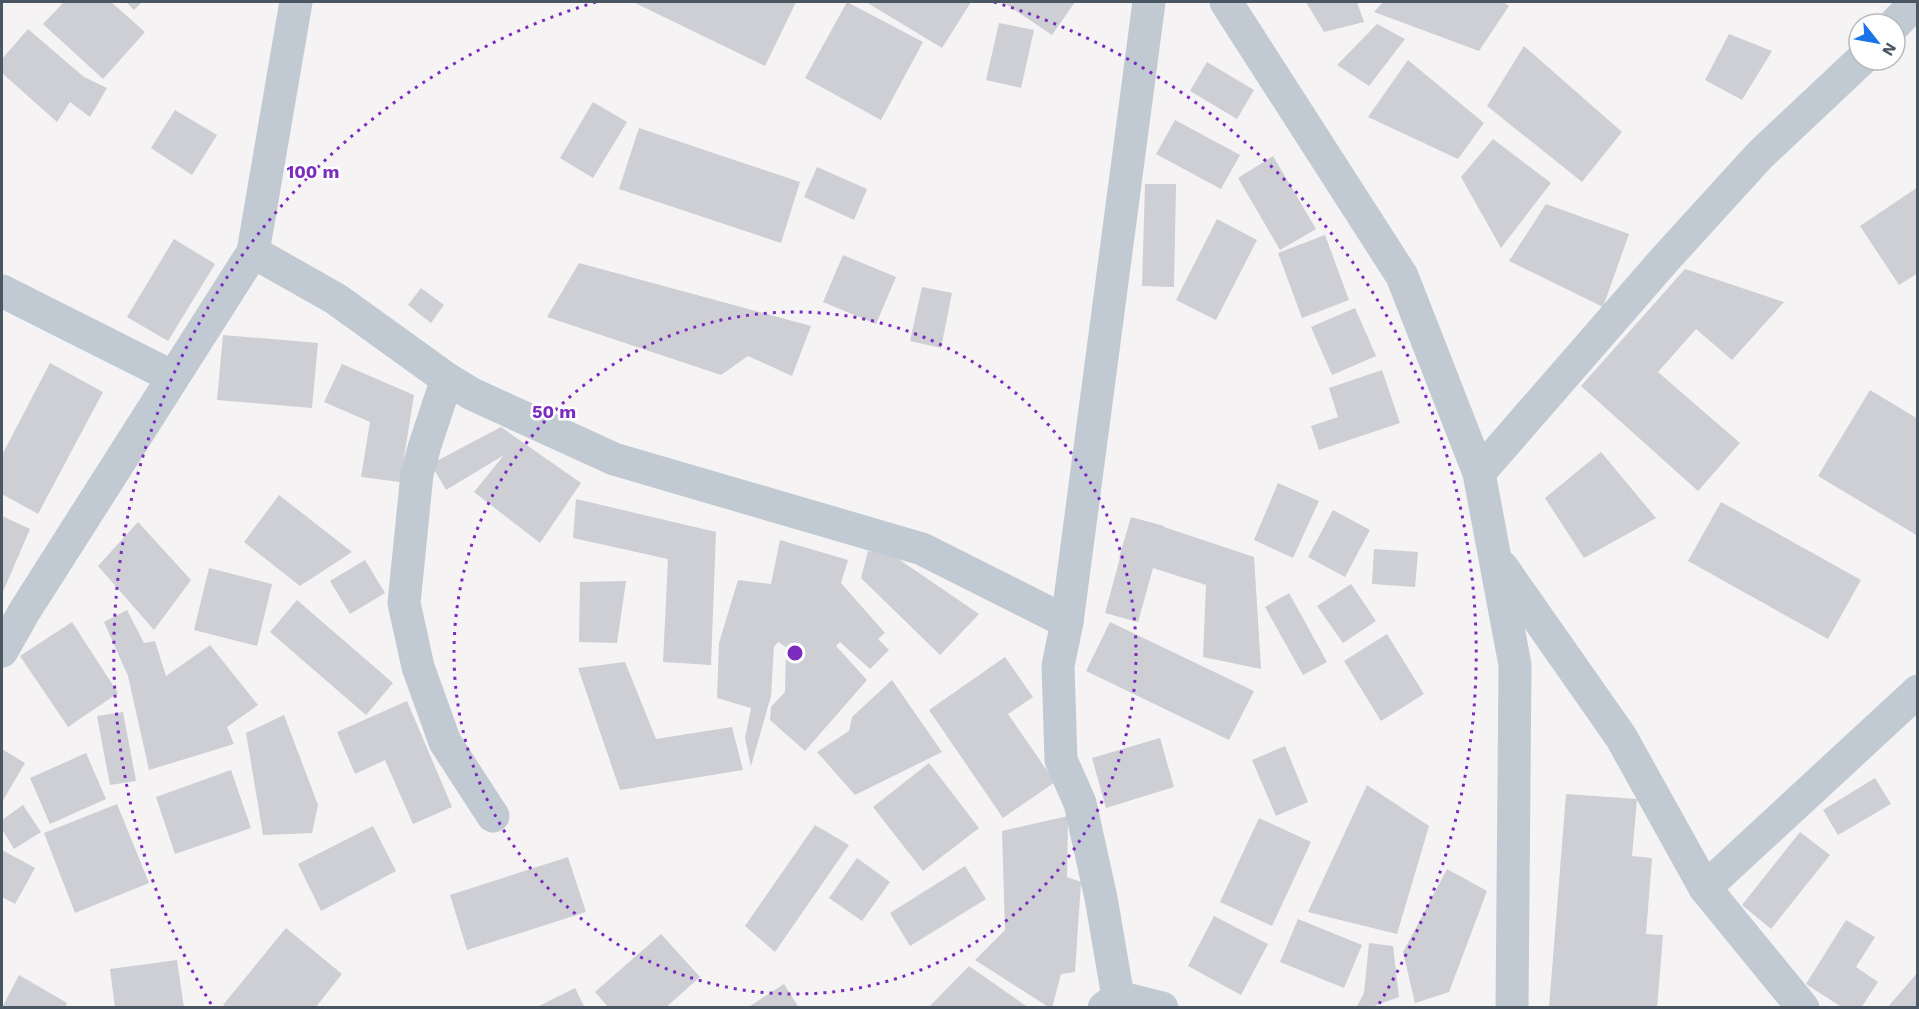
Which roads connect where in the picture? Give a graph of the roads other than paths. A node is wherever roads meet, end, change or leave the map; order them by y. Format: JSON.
{"nodes":[{"id":1,"x":296,"y":2,"type":"edge"},
{"id":2,"x":1149,"y":2,"type":"edge"},
{"id":3,"x":1226,"y":2,"type":"edge"},
{"id":4,"x":1848,"y":72,"type":"edge"},
{"id":5,"x":253,"y":252,"type":"junction"},
{"id":6,"x":2,"y":291,"type":"edge"},
{"id":7,"x":174,"y":377,"type":"junction"},
{"id":8,"x":447,"y":379,"type":"junction"},
{"id":9,"x":1479,"y":473,"type":"junction"},
{"id":10,"x":1494,"y":556,"type":"junction"},
{"id":11,"x":1068,"y":622,"type":"junction"},
{"id":12,"x":2,"y":651,"type":"edge"},
{"id":13,"x":1917,"y":691,"type":"edge"},
{"id":14,"x":493,"y":816,"type":"dead end"},
{"id":15,"x":1706,"y":888,"type":"junction"},
{"id":16,"x":1111,"y":1002,"type":"edge"},
{"id":17,"x":1162,"y":1008,"type":"edge"},
{"id":18,"x":1512,"y":1008,"type":"edge"},
{"id":19,"x":1803,"y":1008,"type":"edge"}],
"edges":[{"from":1,"to":5,"type":"street"},
{"from":2,"to":11,"type":"street"},
{"from":3,"to":9,"type":"street"},
{"from":4,"to":9,"type":"street"},
{"from":5,"to":7,"type":"street"},
{"from":5,"to":8,"type":"street"},
{"from":6,"to":7,"type":"street"},
{"from":7,"to":12,"type":"street"},
{"from":8,"to":11,"type":"street"},
{"from":8,"to":14,"type":"street"},
{"from":9,"to":10,"type":"street"},
{"from":10,"to":15,"type":"street"},
{"from":10,"to":18,"type":"street"},
{"from":11,"to":16,"type":"street"},
{"from":13,"to":15,"type":"street"},
{"from":15,"to":19,"type":"street"},
{"from":16,"to":17,"type":"street"}]}
